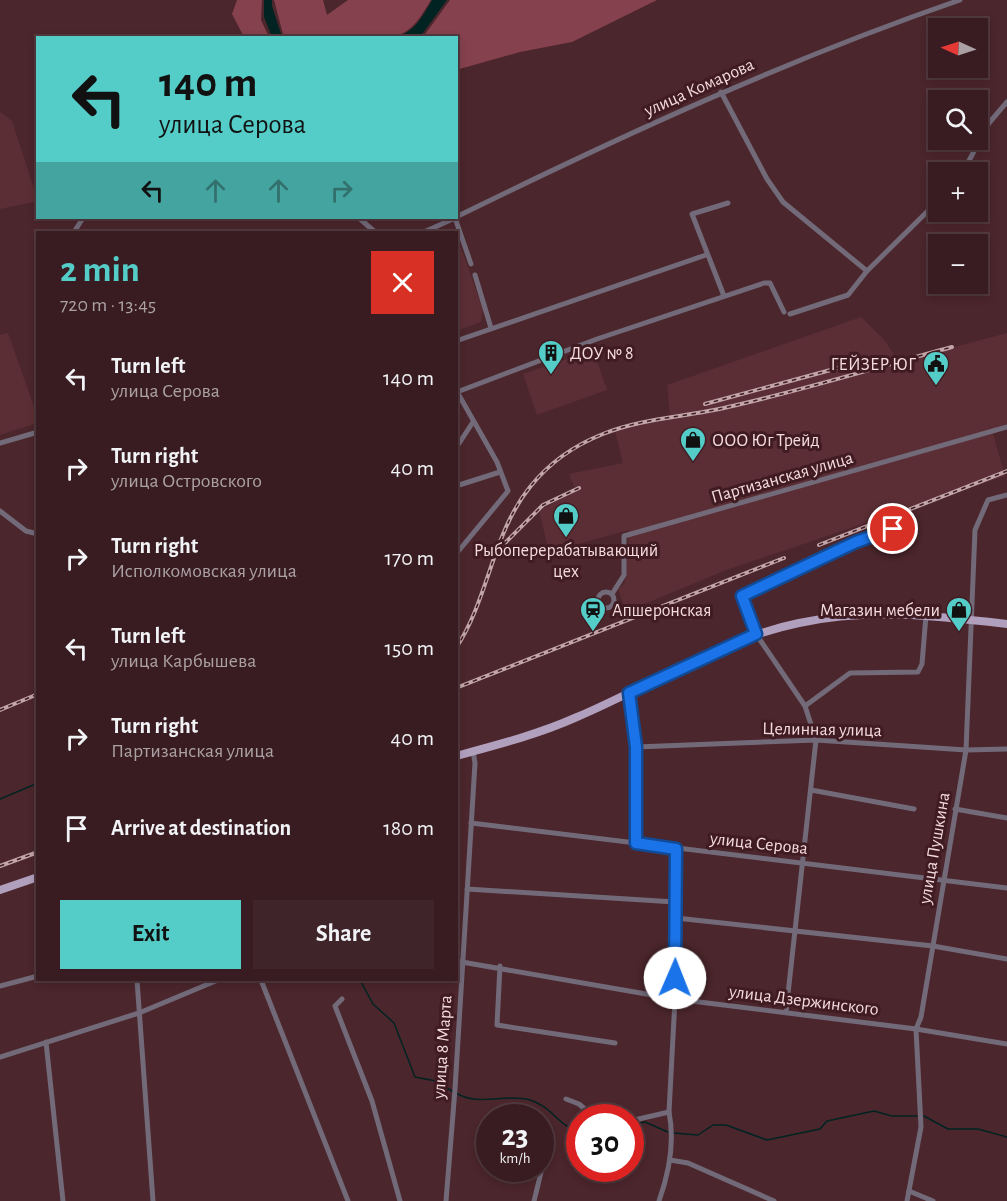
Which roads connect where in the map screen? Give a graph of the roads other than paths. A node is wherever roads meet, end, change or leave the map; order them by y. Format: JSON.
{"nodes":[{"id":1,"x":960,"y":0,"type":"edge"},
{"id":2,"x":721,"y":92,"type":"junction"},
{"id":3,"x":1007,"y":102,"type":"edge"},
{"id":4,"x":968,"y":162,"type":"edge"},
{"id":5,"x":728,"y":203,"type":"dead end"},
{"id":6,"x":928,"y":211,"type":"edge"},
{"id":7,"x":458,"y":216,"type":"edge"},
{"id":8,"x":360,"y":219,"type":"edge"},
{"id":9,"x":451,"y":219,"type":"edge"},
{"id":10,"x":456,"y":219,"type":"edge"},
{"id":11,"x":374,"y":231,"type":"edge"},
{"id":12,"x":426,"y":231,"type":"edge"},
{"id":13,"x":706,"y":255,"type":"junction"},
{"id":14,"x":471,"y":264,"type":"dead end"},
{"id":15,"x":867,"y":272,"type":"junction"},
{"id":16,"x":475,"y":275,"type":"dead end"},
{"id":17,"x":724,"y":296,"type":"junction"},
{"id":18,"x":491,"y":328,"type":"junction"},
{"id":19,"x":458,"y":341,"type":"edge"},
{"id":20,"x":458,"y":390,"type":"edge"},
{"id":21,"x":458,"y":395,"type":"edge"},
{"id":22,"x":472,"y":422,"type":"junction"},
{"id":23,"x":1007,"y":427,"type":"edge"},
{"id":24,"x":36,"y":433,"type":"edge"},
{"id":25,"x":0,"y":443,"type":"edge"},
{"id":26,"x":458,"y":445,"type":"edge"},
{"id":27,"x":500,"y":472,"type":"junction"},
{"id":28,"x":458,"y":485,"type":"edge"},
{"id":29,"x":1007,"y":495,"type":"edge"},
{"id":30,"x":0,"y":511,"type":"edge"},
{"id":31,"x":911,"y":522,"type":"dead end"},
{"id":32,"x":36,"y":534,"type":"edge"},
{"id":33,"x":458,"y":552,"type":"edge"},
{"id":34,"x":612,"y":594,"type":"dead end"},
{"id":35,"x":926,"y":615,"type":"junction"},
{"id":36,"x":971,"y":620,"type":"junction"},
{"id":37,"x":1007,"y":624,"type":"edge"},
{"id":38,"x":756,"y":634,"type":"junction"},
{"id":39,"x":629,"y":693,"type":"junction"},
{"id":40,"x":804,"y":706,"type":"junction"},
{"id":41,"x":816,"y":740,"type":"junction"},
{"id":42,"x":636,"y":747,"type":"junction"},
{"id":43,"x":1007,"y":749,"type":"edge"},
{"id":44,"x":966,"y":750,"type":"junction"},
{"id":45,"x":473,"y":751,"type":"junction"},
{"id":46,"x":458,"y":755,"type":"edge"},
{"id":47,"x":811,"y":790,"type":"junction"},
{"id":48,"x":914,"y":809,"type":"dead end"},
{"id":49,"x":955,"y":809,"type":"junction"},
{"id":50,"x":1007,"y":818,"type":"edge"},
{"id":51,"x":471,"y":823,"type":"junction"},
{"id":52,"x":636,"y":843,"type":"junction"},
{"id":53,"x":676,"y":849,"type":"junction"},
{"id":54,"x":803,"y":863,"type":"junction"},
{"id":55,"x":36,"y":878,"type":"edge"},
{"id":56,"x":943,"y":879,"type":"junction"},
{"id":57,"x":1007,"y":888,"type":"edge"},
{"id":58,"x":467,"y":889,"type":"junction"},
{"id":59,"x":0,"y":890,"type":"edge"},
{"id":60,"x":675,"y":902,"type":"junction"},
{"id":61,"x":676,"y":918,"type":"junction"},
{"id":62,"x":796,"y":929,"type":"junction"},
{"id":63,"x":933,"y":946,"type":"junction"},
{"id":64,"x":1007,"y":959,"type":"edge"},
{"id":65,"x":459,"y":961,"type":"edge"},
{"id":66,"x":500,"y":966,"type":"junction"},
{"id":67,"x":36,"y":977,"type":"edge"},
{"id":68,"x":137,"y":981,"type":"edge"},
{"id":69,"x":216,"y":981,"type":"edge"},
{"id":70,"x":261,"y":981,"type":"edge"},
{"id":71,"x":0,"y":986,"type":"edge"},
{"id":72,"x":342,"y":999,"type":"dead end"},
{"id":73,"x":675,"y":999,"type":"junction"},
{"id":74,"x":786,"y":1012,"type":"junction"},
{"id":75,"x":140,"y":1013,"type":"junction"},
{"id":76,"x":916,"y":1029,"type":"junction"},
{"id":77,"x":46,"y":1042,"type":"junction"},
{"id":78,"x":615,"y":1043,"type":"dead end"},
{"id":79,"x":1007,"y":1044,"type":"edge"},
{"id":80,"x":0,"y":1057,"type":"edge"},
{"id":81,"x":566,"y":1099,"type":"dead end"},
{"id":82,"x":579,"y":1104,"type":"edge"},
{"id":83,"x":669,"y":1112,"type":"junction"},
{"id":84,"x":644,"y":1118,"type":"edge"},
{"id":85,"x":670,"y":1160,"type":"junction"},
{"id":86,"x":539,"y":1182,"type":"edge"},
{"id":87,"x":909,"y":1191,"type":"junction"},
{"id":88,"x":63,"y":1201,"type":"edge"},
{"id":89,"x":153,"y":1201,"type":"edge"},
{"id":90,"x":348,"y":1201,"type":"edge"},
{"id":91,"x":400,"y":1201,"type":"edge"},
{"id":92,"x":446,"y":1201,"type":"edge"},
{"id":93,"x":534,"y":1201,"type":"edge"},
{"id":94,"x":659,"y":1201,"type":"edge"},
{"id":95,"x":774,"y":1201,"type":"edge"},
{"id":96,"x":907,"y":1201,"type":"edge"},
{"id":97,"x":933,"y":1201,"type":"edge"}],
"edges":[{"from":1,"to":2,"type":"street","name":"улица Комарова"},
{"from":2,"to":7,"type":"street","name":"улица Комарова"},
{"from":2,"to":15,"type":"street"},
{"from":3,"to":4,"type":"street"},
{"from":5,"to":13,"type":"street"},
{"from":6,"to":15,"type":"street"},
{"from":8,"to":11,"type":"street"},
{"from":9,"to":12,"type":"street","name":"улица Комарова"},
{"from":10,"to":14,"type":"street"},
{"from":13,"to":17,"type":"street"},
{"from":13,"to":18,"type":"street"},
{"from":15,"to":17,"type":"street"},
{"from":16,"to":18,"type":"street"},
{"from":17,"to":20,"type":"street"},
{"from":18,"to":19,"type":"street"},
{"from":21,"to":22,"type":"street"},
{"from":22,"to":26,"type":"street"},
{"from":22,"to":27,"type":"street"},
{"from":23,"to":34,"type":"street","name":"Партизанская улица"},
{"from":24,"to":25,"type":"street"},
{"from":27,"to":28,"type":"street"},
{"from":27,"to":33,"type":"street"},
{"from":29,"to":36,"type":"street","name":"улица Пушкина"},
{"from":30,"to":32,"type":"street"},
{"from":31,"to":38,"type":"street"},
{"from":35,"to":36,"type":"main road"},
{"from":35,"to":38,"type":"main road"},
{"from":35,"to":40,"type":"street"},
{"from":36,"to":37,"type":"main road"},
{"from":36,"to":44,"type":"street","name":"улица Пушкина"},
{"from":38,"to":39,"type":"main road"},
{"from":38,"to":40,"type":"street"},
{"from":39,"to":42,"type":"street"},
{"from":39,"to":45,"type":"main road"},
{"from":40,"to":41,"type":"street"},
{"from":41,"to":42,"type":"street","name":"Целинная улица"},
{"from":41,"to":44,"type":"street","name":"Целинная улица"},
{"from":41,"to":47,"type":"street"},
{"from":42,"to":52,"type":"street"},
{"from":43,"to":44,"type":"street","name":"Целинная улица"},
{"from":44,"to":49,"type":"street","name":"улица Пушкина"},
{"from":45,"to":46,"type":"main road"},
{"from":45,"to":51,"type":"street","name":"улица 8 Марта"},
{"from":47,"to":48,"type":"street"},
{"from":47,"to":54,"type":"street"},
{"from":49,"to":50,"type":"street"},
{"from":49,"to":56,"type":"street","name":"улица Пушкина"},
{"from":51,"to":52,"type":"street","name":"улица Серова"},
{"from":51,"to":58,"type":"street","name":"улица 8 Марта"},
{"from":52,"to":53,"type":"street","name":"улица Серова"},
{"from":53,"to":54,"type":"street","name":"улица Серова"},
{"from":53,"to":60,"type":"street"},
{"from":54,"to":56,"type":"street","name":"улица Серова"},
{"from":54,"to":62,"type":"street"},
{"from":55,"to":59,"type":"main road"},
{"from":56,"to":57,"type":"street","name":"улица Серова"},
{"from":56,"to":63,"type":"street","name":"улица Пушкина"},
{"from":58,"to":60,"type":"street"},
{"from":58,"to":65,"type":"street","name":"улица 8 Марта"},
{"from":60,"to":61,"type":"street"},
{"from":61,"to":62,"type":"street"},
{"from":61,"to":73,"type":"street"},
{"from":62,"to":63,"type":"street"},
{"from":62,"to":74,"type":"street"},
{"from":63,"to":64,"type":"street"},
{"from":63,"to":76,"type":"street","name":"улица Пушкина"},
{"from":65,"to":66,"type":"street","name":"улица Дзержинского"},
{"from":65,"to":92,"type":"street","name":"улица 8 Марта"},
{"from":66,"to":73,"type":"street","name":"улица Дзержинского"},
{"from":66,"to":78,"type":"street"},
{"from":67,"to":71,"type":"street"},
{"from":68,"to":75,"type":"street"},
{"from":69,"to":75,"type":"street"},
{"from":70,"to":90,"type":"street"},
{"from":72,"to":91,"type":"street"},
{"from":73,"to":74,"type":"street","name":"улица Дзержинского"},
{"from":73,"to":83,"type":"street"},
{"from":74,"to":76,"type":"street","name":"улица Дзержинского"},
{"from":75,"to":77,"type":"street"},
{"from":75,"to":89,"type":"street"},
{"from":76,"to":79,"type":"street","name":"улица Дзержинского"},
{"from":76,"to":87,"type":"street","name":"улица Пушкина"},
{"from":77,"to":80,"type":"street"},
{"from":77,"to":88,"type":"street"},
{"from":81,"to":82,"type":"street"},
{"from":83,"to":84,"type":"street"},
{"from":83,"to":85,"type":"street"},
{"from":85,"to":94,"type":"street"},
{"from":85,"to":95,"type":"street"},
{"from":86,"to":93,"type":"street"},
{"from":87,"to":96,"type":"street","name":"улица Пушкина"},
{"from":87,"to":97,"type":"street"}]}
